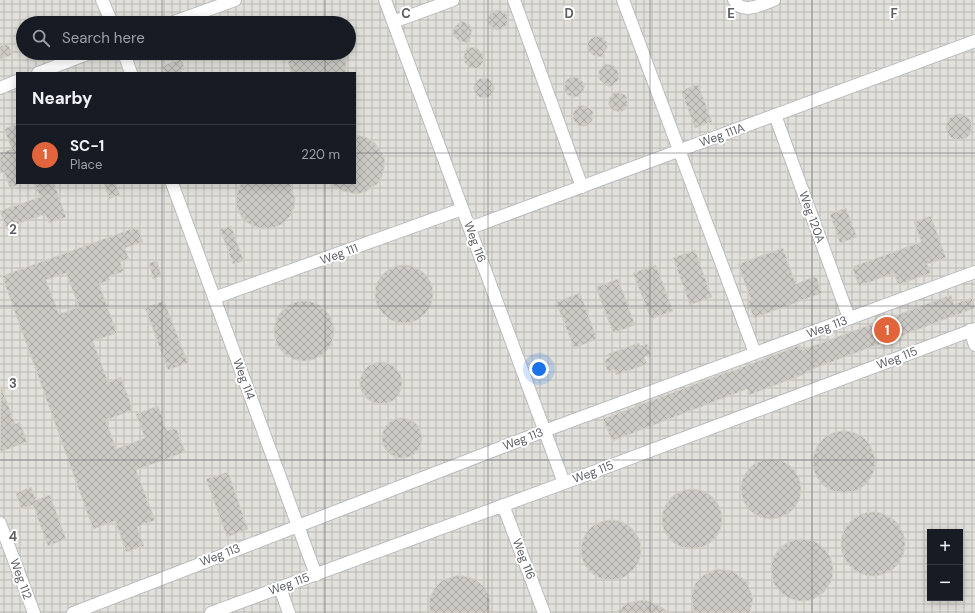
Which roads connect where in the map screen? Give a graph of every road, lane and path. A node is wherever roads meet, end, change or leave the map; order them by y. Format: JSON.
{"nodes":[{"id":1,"x":102,"y":0,"type":"edge"},
{"id":2,"x":235,"y":0,"type":"edge"},
{"id":3,"x":385,"y":0,"type":"edge"},
{"id":4,"x":453,"y":0,"type":"edge"},
{"id":5,"x":514,"y":0,"type":"edge"},
{"id":6,"x":623,"y":0,"type":"edge"},
{"id":7,"x":734,"y":0,"type":"edge"},
{"id":8,"x":774,"y":0,"type":"edge"},
{"id":9,"x":109,"y":16,"type":"edge"},
{"id":10,"x":190,"y":16,"type":"edge"},
{"id":11,"x":393,"y":22,"type":"junction"},
{"id":12,"x":975,"y":41,"type":"edge"},
{"id":13,"x":72,"y":60,"type":"edge"},
{"id":14,"x":126,"y":60,"type":"edge"},
{"id":15,"x":41,"y":72,"type":"edge"},
{"id":16,"x":131,"y":72,"type":"edge"},
{"id":17,"x":16,"y":81,"type":"edge"},
{"id":18,"x":0,"y":88,"type":"edge"},
{"id":19,"x":775,"y":115,"type":"junction"},
{"id":20,"x":679,"y":151,"type":"junction"},
{"id":21,"x":172,"y":184,"type":"edge"},
{"id":22,"x":582,"y":187,"type":"junction"},
{"id":23,"x":462,"y":209,"type":"junction"},
{"id":24,"x":470,"y":228,"type":"junction"},
{"id":25,"x":975,"y":272,"type":"edge"},
{"id":26,"x":214,"y":298,"type":"junction"},
{"id":27,"x":849,"y":318,"type":"junction"},
{"id":28,"x":972,"y":330,"type":"edge"},
{"id":29,"x":975,"y":345,"type":"edge"},
{"id":30,"x":755,"y":353,"type":"junction"},
{"id":31,"x":544,"y":431,"type":"junction"},
{"id":32,"x":564,"y":483,"type":"junction"},
{"id":33,"x":503,"y":505,"type":"junction"},
{"id":34,"x":0,"y":523,"type":"edge"},
{"id":35,"x":297,"y":525,"type":"junction"},
{"id":36,"x":316,"y":575,"type":"junction"},
{"id":37,"x":280,"y":588,"type":"junction"},
{"id":38,"x":34,"y":613,"type":"edge"},
{"id":39,"x":73,"y":613,"type":"edge"},
{"id":40,"x":211,"y":613,"type":"edge"},
{"id":41,"x":289,"y":613,"type":"edge"},
{"id":42,"x":544,"y":613,"type":"edge"}],
"edges":[{"from":1,"to":9,"type":"lane"},
{"from":2,"to":10,"type":"lane"},
{"from":3,"to":11,"type":"lane","name":"Weg 116"},
{"from":4,"to":11,"type":"lane"},
{"from":5,"to":22,"type":"lane"},
{"from":6,"to":20,"type":"lane"},
{"from":7,"to":8,"type":"lane"},
{"from":11,"to":23,"type":"lane","name":"Weg 116"},
{"from":12,"to":19,"type":"lane","name":"Weg 111A"},
{"from":13,"to":15,"type":"lane"},
{"from":14,"to":16,"type":"lane"},
{"from":17,"to":18,"type":"lane"},
{"from":19,"to":20,"type":"lane","name":"Weg 111A"},
{"from":19,"to":27,"type":"lane","name":"Weg 120A"},
{"from":20,"to":22,"type":"lane","name":"Weg 111A"},
{"from":20,"to":30,"type":"lane"},
{"from":21,"to":26,"type":"lane","name":"Weg 114"},
{"from":22,"to":24,"type":"lane","name":"Weg 111A"},
{"from":23,"to":24,"type":"lane","name":"Weg 116"},
{"from":23,"to":26,"type":"lane","name":"Weg 111"},
{"from":24,"to":31,"type":"lane","name":"Weg 116"},
{"from":25,"to":27,"type":"lane","name":"Weg 113"},
{"from":26,"to":35,"type":"lane","name":"Weg 114"},
{"from":27,"to":30,"type":"lane","name":"Weg 113"},
{"from":28,"to":29,"type":"lane"},
{"from":28,"to":32,"type":"lane","name":"Weg 115"},
{"from":30,"to":31,"type":"lane","name":"Weg 113"},
{"from":31,"to":32,"type":"lane","name":"Weg 116"},
{"from":31,"to":35,"type":"lane","name":"Weg 113"},
{"from":32,"to":33,"type":"lane","name":"Weg 115"},
{"from":33,"to":36,"type":"lane","name":"Weg 115"},
{"from":33,"to":42,"type":"lane","name":"Weg 116"},
{"from":34,"to":38,"type":"lane","name":"Weg 112"},
{"from":35,"to":36,"type":"lane","name":"Weg 114"},
{"from":35,"to":39,"type":"lane","name":"Weg 113"},
{"from":36,"to":37,"type":"lane","name":"Weg 115"},
{"from":37,"to":40,"type":"lane","name":"Weg 115"},
{"from":37,"to":41,"type":"lane"}]}
